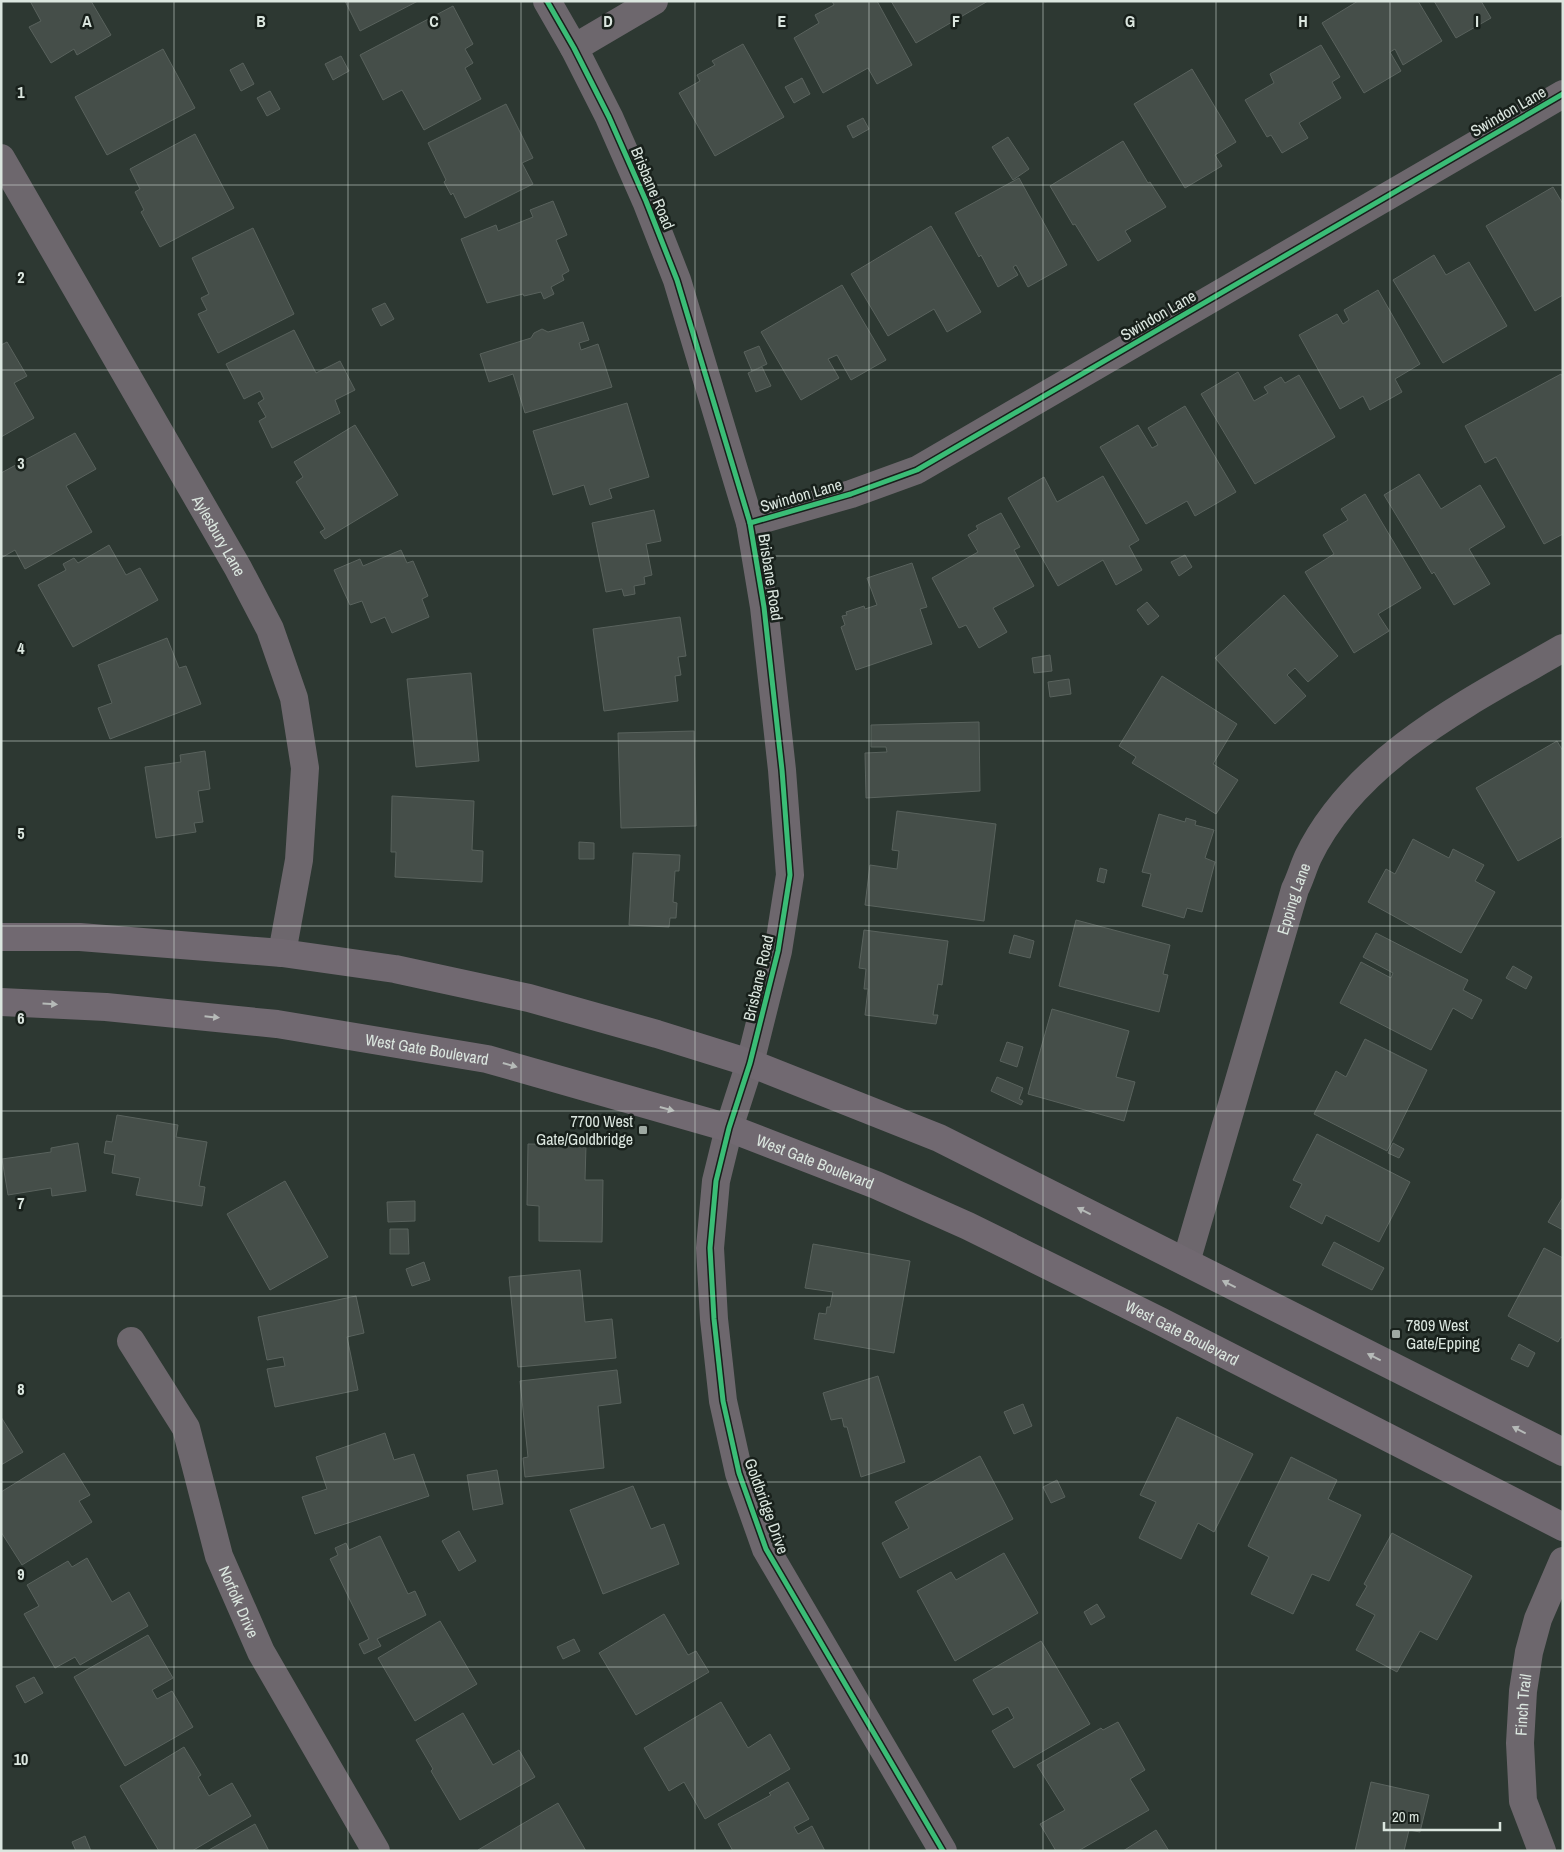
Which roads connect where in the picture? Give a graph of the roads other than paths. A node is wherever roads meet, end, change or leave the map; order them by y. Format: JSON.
{"nodes":[{"id":1,"x":547,"y":1,"type":"edge"},
{"id":2,"x":654,"y":1,"type":"edge"},
{"id":3,"x":574,"y":48,"type":"junction"},
{"id":4,"x":1563,"y":94,"type":"edge"},
{"id":5,"x":1,"y":158,"type":"edge"},
{"id":6,"x":750,"y":523,"type":"junction"},
{"id":7,"x":1563,"y":648,"type":"edge"},
{"id":8,"x":1,"y":937,"type":"edge"},
{"id":9,"x":282,"y":953,"type":"junction"},
{"id":10,"x":1,"y":1002,"type":"edge"},
{"id":11,"x":750,"y":1063,"type":"junction"},
{"id":12,"x":730,"y":1128,"type":"junction"},
{"id":13,"x":1186,"y":1262,"type":"junction"},
{"id":14,"x":131,"y":1341,"type":"dead end"},
{"id":15,"x":1563,"y":1452,"type":"edge"},
{"id":16,"x":1563,"y":1527,"type":"edge"},
{"id":17,"x":1563,"y":1561,"type":"edge"},
{"id":18,"x":376,"y":1851,"type":"edge"},
{"id":19,"x":943,"y":1851,"type":"edge"},
{"id":20,"x":1542,"y":1851,"type":"edge"}],
"edges":[{"from":1,"to":3,"type":"street","name":"Brisbane Road"},
{"from":2,"to":3,"type":"street"},
{"from":3,"to":6,"type":"street","name":"Brisbane Road"},
{"from":4,"to":6,"type":"street","name":"Swindon Lane"},
{"from":5,"to":9,"type":"street","name":"Aylesbury Lane"},
{"from":6,"to":11,"type":"street","name":"Brisbane Road"},
{"from":7,"to":13,"type":"street","name":"Epping Lane"},
{"from":8,"to":9,"type":"main road"},
{"from":9,"to":11,"type":"main road"},
{"from":10,"to":12,"type":"main road","name":"West Gate Boulevard","one_way":true},
{"from":11,"to":12,"type":"street","name":"Brisbane Road"},
{"from":13,"to":11,"type":"main road","one_way":true},
{"from":12,"to":16,"type":"main road","name":"West Gate Boulevard"},
{"from":12,"to":19,"type":"street","name":"Goldbridge Drive"},
{"from":15,"to":13,"type":"main road","one_way":true},
{"from":14,"to":18,"type":"street","name":"Norfolk Drive"},
{"from":17,"to":20,"type":"street","name":"Finch Trail"}]}
